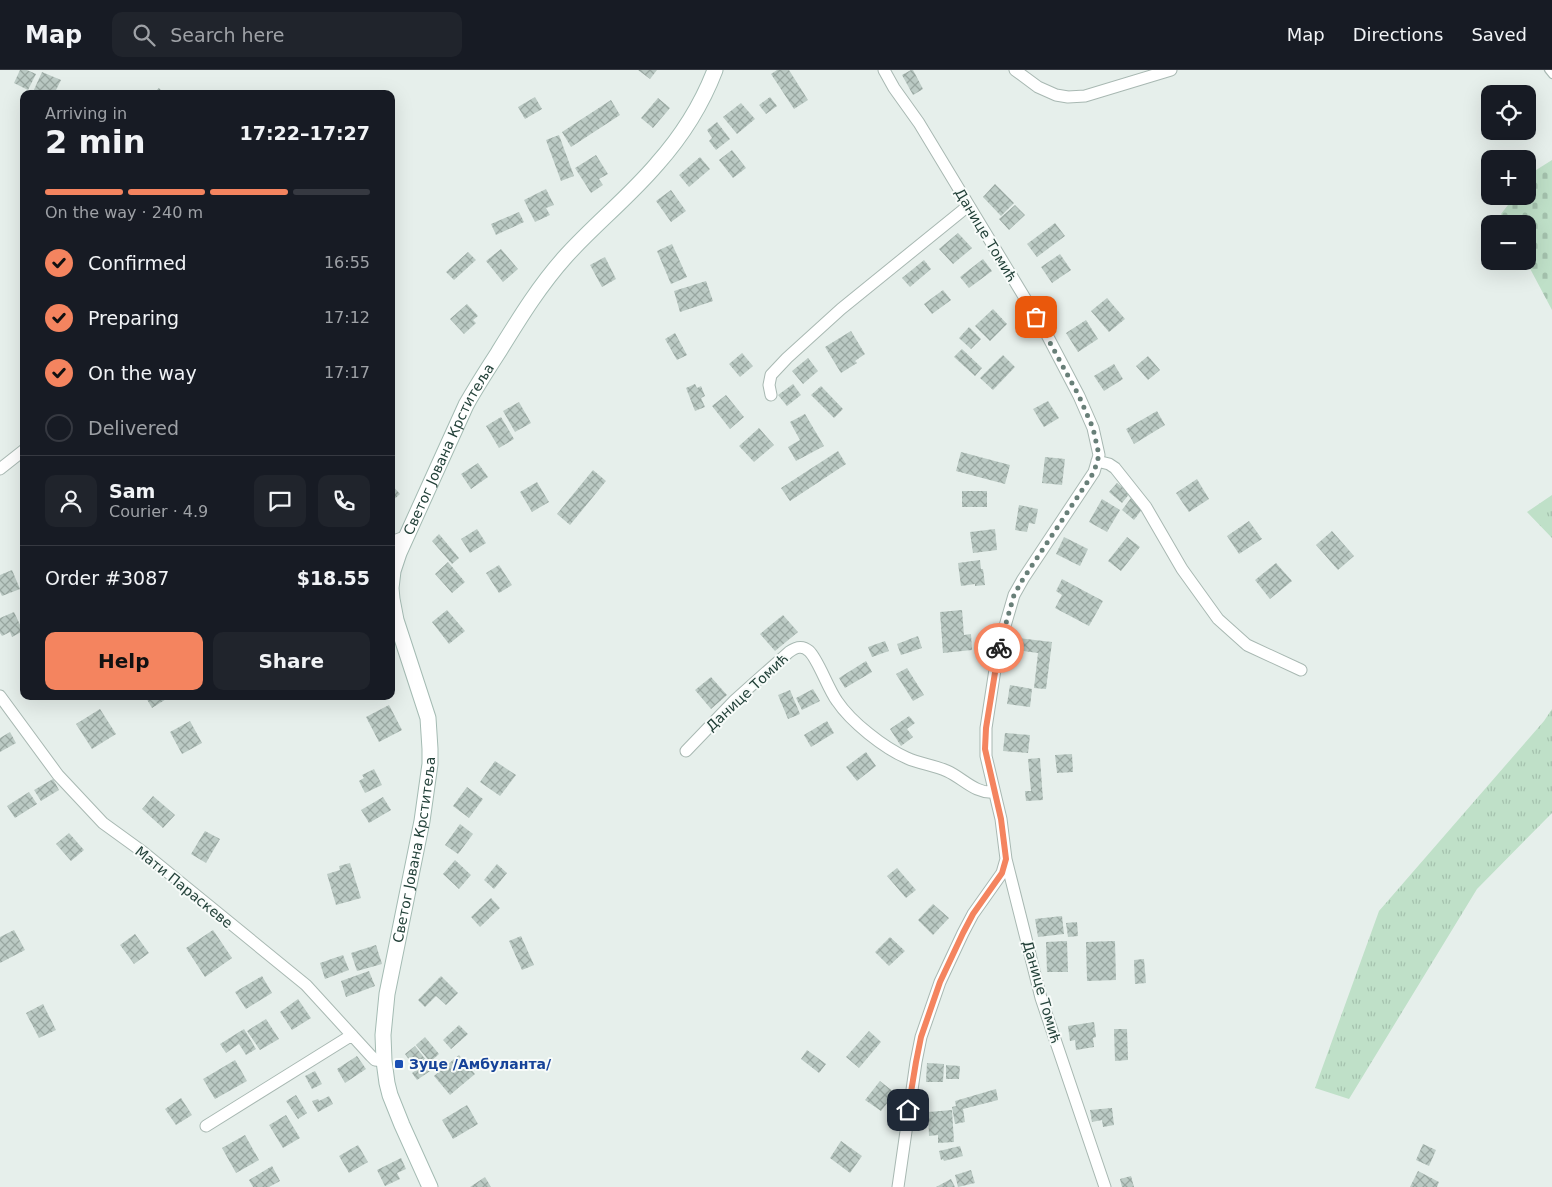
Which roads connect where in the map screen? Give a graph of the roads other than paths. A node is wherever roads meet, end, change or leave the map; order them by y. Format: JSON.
{"nodes":[{"id":1,"x":715,"y":70,"type":"edge"},
{"id":2,"x":884,"y":70,"type":"edge"},
{"id":3,"x":1015,"y":70,"type":"edge"},
{"id":4,"x":1171,"y":70,"type":"edge"},
{"id":5,"x":1548,"y":70,"type":"edge"},
{"id":6,"x":1552,"y":75,"type":"edge"},
{"id":7,"x":968,"y":206,"type":"junction"},
{"id":8,"x":771,"y":395,"type":"dead end"},
{"id":9,"x":20,"y":453,"type":"edge"},
{"id":10,"x":1097,"y":461,"type":"junction"},
{"id":11,"x":0,"y":469,"type":"edge"},
{"id":12,"x":407,"y":536,"type":"junction"},
{"id":13,"x":395,"y":540,"type":"edge"},
{"id":14,"x":395,"y":566,"type":"edge"},
{"id":15,"x":395,"y":615,"type":"edge"},
{"id":16,"x":1301,"y":670,"type":"dead end"},
{"id":17,"x":0,"y":696,"type":"edge"},
{"id":18,"x":686,"y":751,"type":"dead end"},
{"id":19,"x":994,"y":792,"type":"junction"},
{"id":20,"x":1006,"y":859,"type":"junction"},
{"id":21,"x":1014,"y":888,"type":"junction"},
{"id":22,"x":991,"y":891,"type":"junction"},
{"id":23,"x":352,"y":1035,"type":"junction"},
{"id":24,"x":384,"y":1061,"type":"junction"},
{"id":25,"x":206,"y":1126,"type":"dead end"},
{"id":26,"x":430,"y":1187,"type":"edge"},
{"id":27,"x":898,"y":1187,"type":"edge"},
{"id":28,"x":1104,"y":1187,"type":"edge"}],
"edges":[{"from":1,"to":12,"type":"street","name":"Светог Јована Крститеља"},
{"from":2,"to":7,"type":"street","name":"Данице Томић"},
{"from":3,"to":4,"type":"street"},
{"from":5,"to":6,"type":"lane"},
{"from":7,"to":8,"type":"street"},
{"from":7,"to":10,"type":"street","name":"Данице Томић"},
{"from":9,"to":11,"type":"street"},
{"from":10,"to":16,"type":"street"},
{"from":10,"to":19,"type":"street","name":"Данице Томић"},
{"from":12,"to":13,"type":"street"},
{"from":12,"to":14,"type":"street","name":"Светог Јована Крститеља"},
{"from":15,"to":24,"type":"street","name":"Светог Јована Крститеља"},
{"from":17,"to":23,"type":"street","name":"Мати Параскеве"},
{"from":18,"to":19,"type":"street","name":"Данице Томић"},
{"from":19,"to":20,"type":"street","name":"Данице Томић"},
{"from":20,"to":21,"type":"street","name":"Данице Томић"},
{"from":20,"to":22,"type":"street"},
{"from":21,"to":22,"type":"street"},
{"from":21,"to":28,"type":"street","name":"Данице Томић"},
{"from":22,"to":27,"type":"street"},
{"from":23,"to":24,"type":"street","name":"Мати Параскеве"},
{"from":23,"to":25,"type":"street"},
{"from":24,"to":26,"type":"street","name":"Светог Јована Крститеља"}]}
